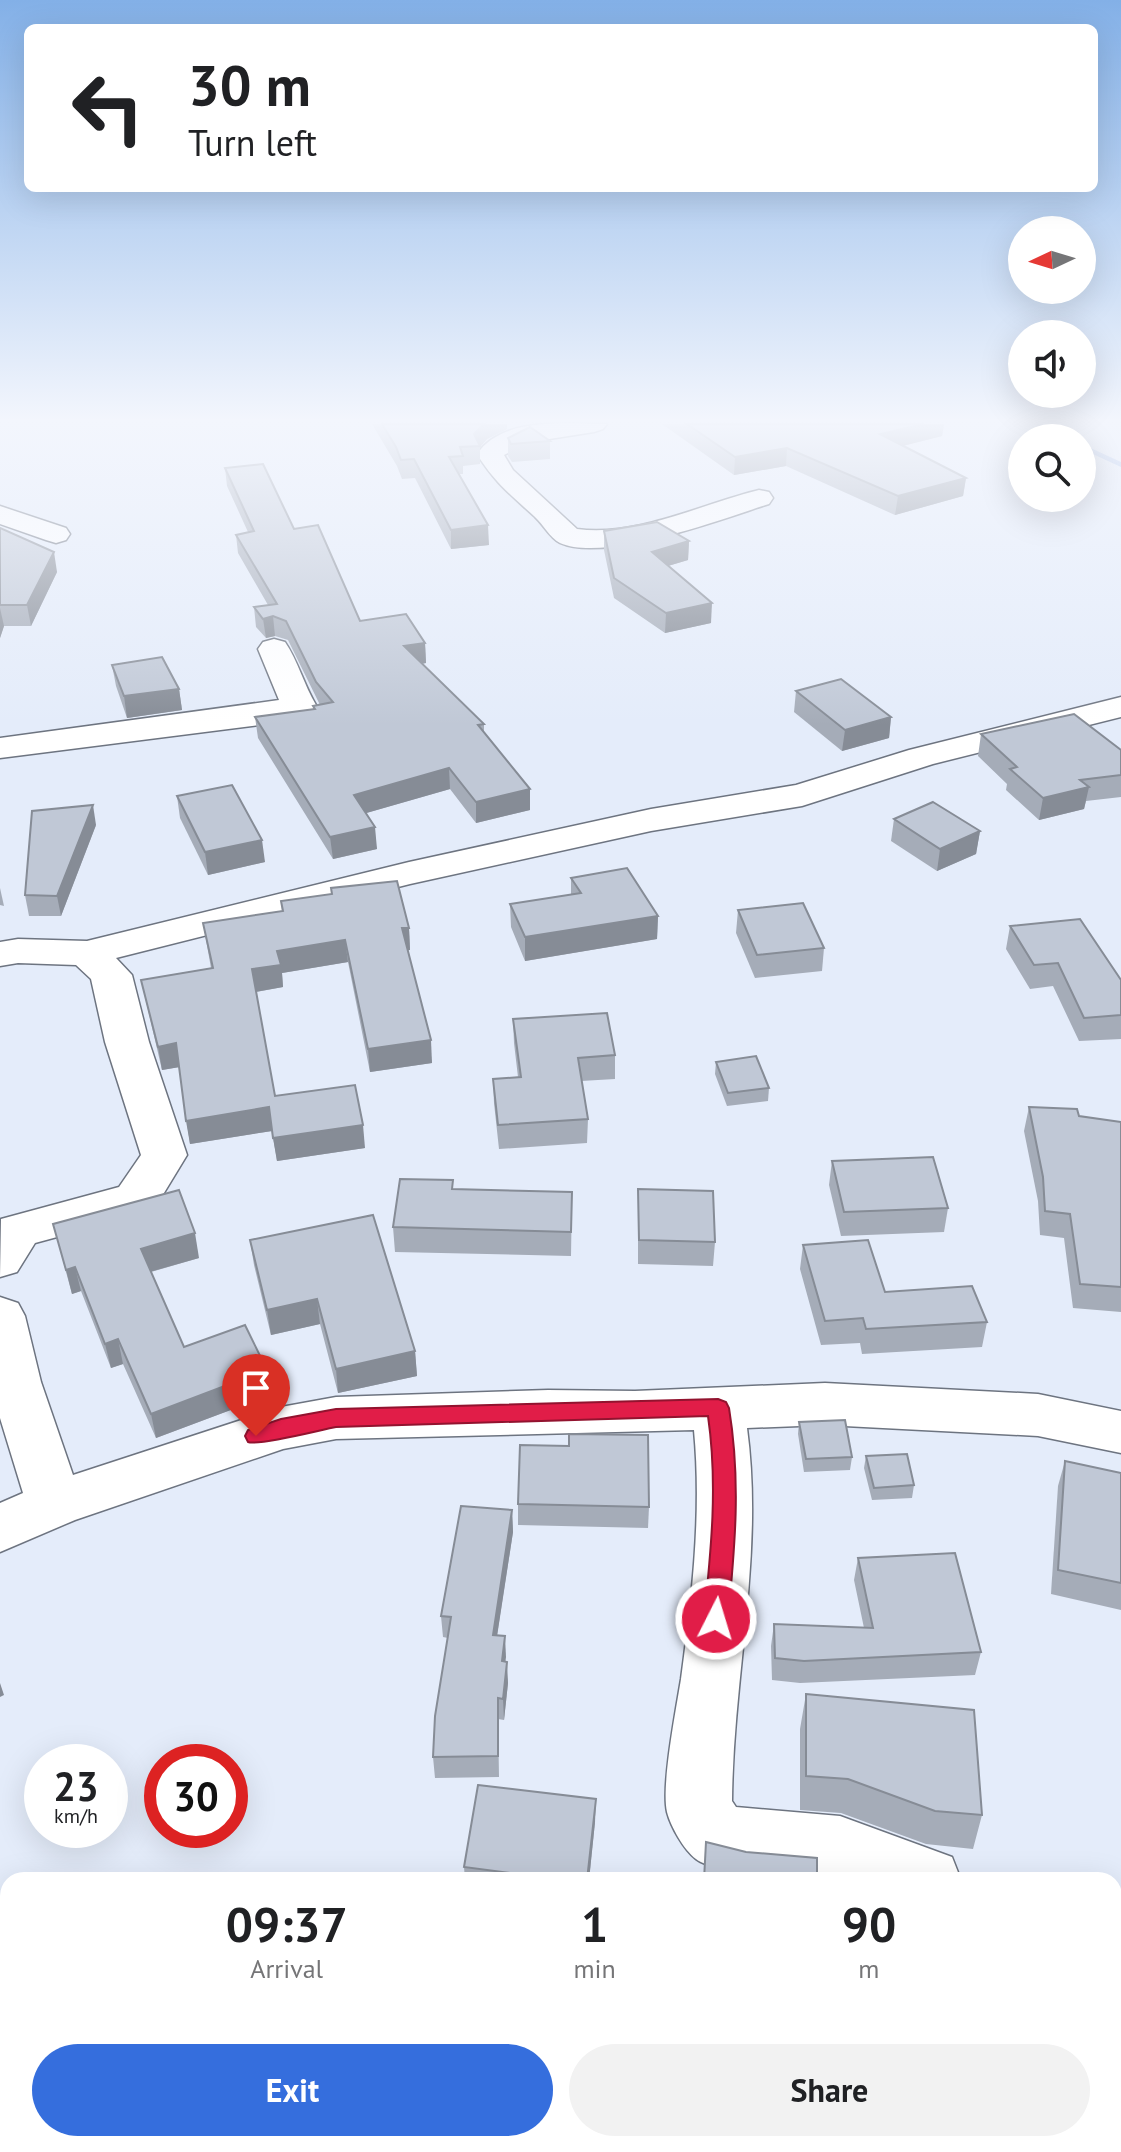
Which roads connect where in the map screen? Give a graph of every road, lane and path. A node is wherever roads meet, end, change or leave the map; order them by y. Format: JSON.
{"nodes":[{"id":1,"x":29,"y":524,"type":"edge"},
{"id":2,"x":557,"y":524,"type":"edge"},
{"id":3,"x":666,"y":524,"type":"edge"},
{"id":4,"x":56,"y":534,"type":"dead end"},
{"id":5,"x":274,"y":649,"type":"dead end"},
{"id":6,"x":1121,"y":707,"type":"edge"},
{"id":7,"x":0,"y":748,"type":"edge"},
{"id":8,"x":87,"y":953,"type":"junction"},
{"id":9,"x":0,"y":954,"type":"edge"},
{"id":10,"x":0,"y":1259,"type":"edge"},
{"id":11,"x":0,"y":1316,"type":"edge"},
{"id":12,"x":718,"y":1408,"type":"junction"},
{"id":13,"x":1121,"y":1432,"type":"edge"},
{"id":14,"x":55,"y":1504,"type":"junction"},
{"id":15,"x":0,"y":1528,"type":"edge"},
{"id":16,"x":906,"y":1872,"type":"edge"}],
"edges":[{"from":1,"to":4,"type":"street"},
{"from":2,"to":3,"type":"street"},
{"from":5,"to":7,"type":"street"},
{"from":6,"to":8,"type":"street"},
{"from":8,"to":9,"type":"street"},
{"from":8,"to":10,"type":"street"},
{"from":11,"to":14,"type":"street"},
{"from":12,"to":13,"type":"street"},
{"from":12,"to":14,"type":"street"},
{"from":12,"to":16,"type":"street"},
{"from":14,"to":15,"type":"street"}]}
